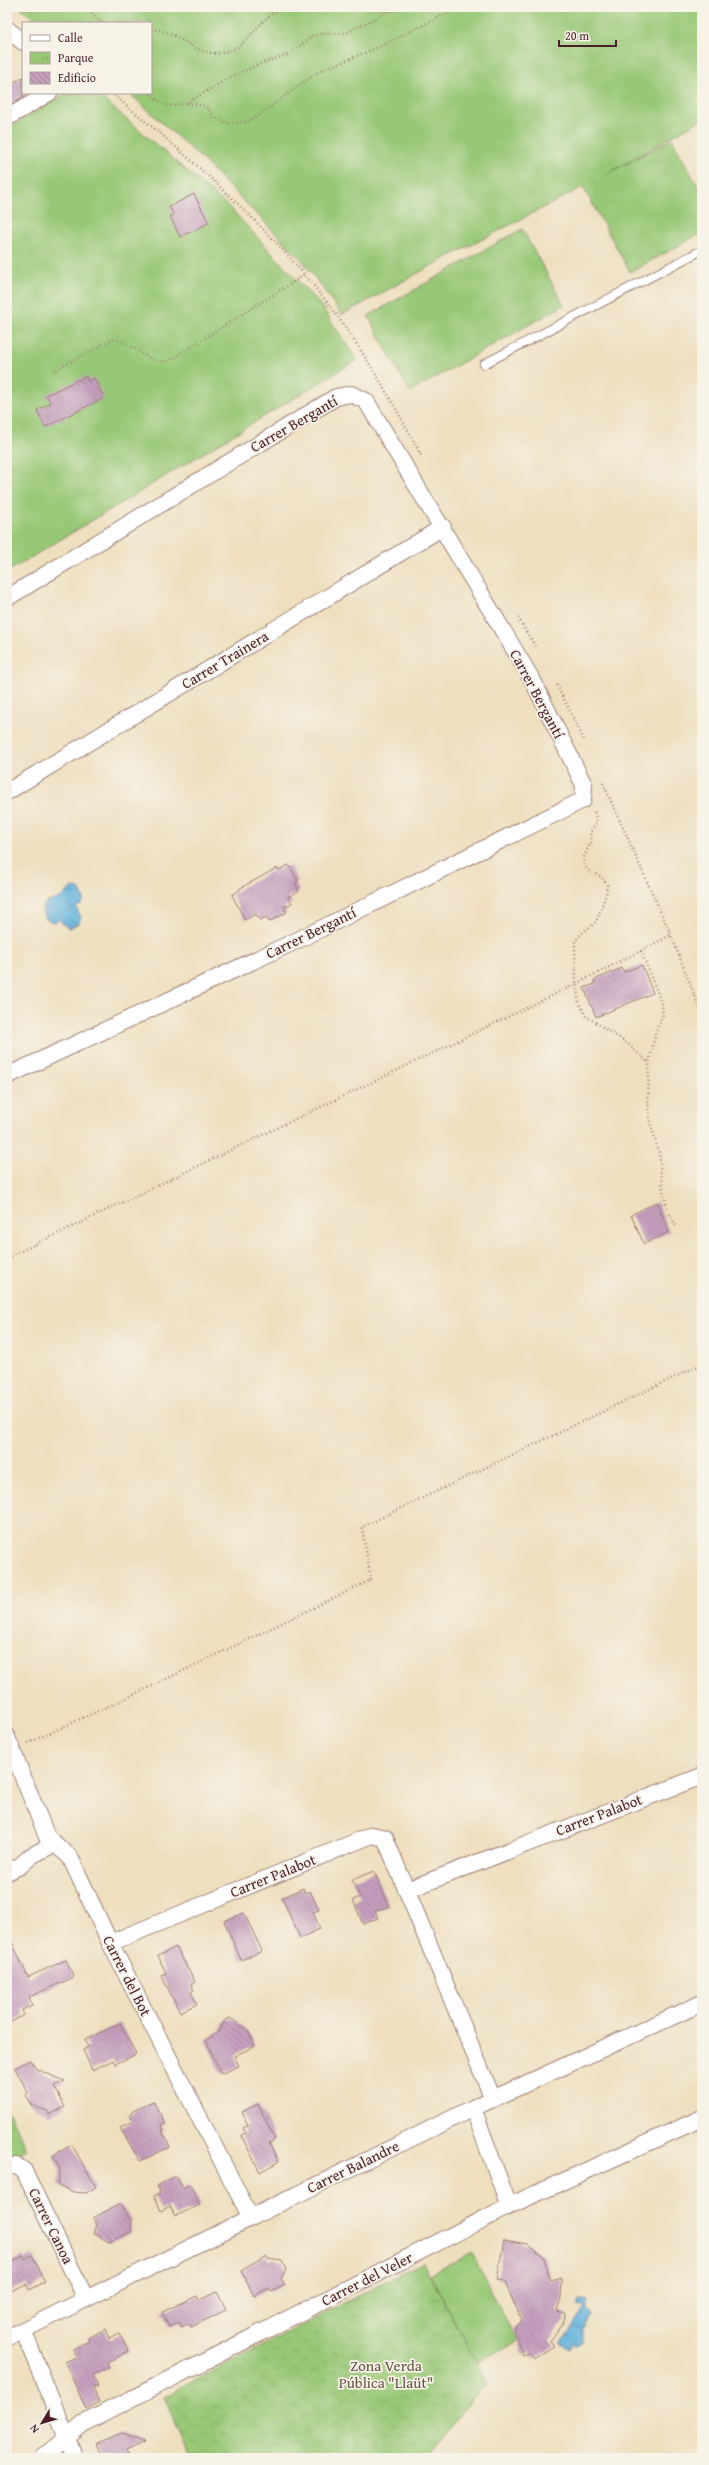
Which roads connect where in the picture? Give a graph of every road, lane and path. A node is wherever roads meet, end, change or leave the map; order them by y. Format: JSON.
{"nodes":[{"id":1,"x":87,"y":7,"type":"edge"},
{"id":2,"x":295,"y":7,"type":"edge"},
{"id":3,"x":397,"y":7,"type":"edge"},
{"id":4,"x":460,"y":7,"type":"edge"},
{"id":5,"x":101,"y":22,"type":"edge"},
{"id":6,"x":7,"y":29,"type":"edge"},
{"id":7,"x":152,"y":30,"type":"edge"},
{"id":8,"x":22,"y":41,"type":"edge"},
{"id":9,"x":47,"y":94,"type":"edge"},
{"id":10,"x":152,"y":94,"type":"edge"},
{"id":11,"x":187,"y":103,"type":"junction"},
{"id":12,"x":7,"y":118,"type":"edge"},
{"id":13,"x":702,"y":250,"type":"edge"},
{"id":14,"x":304,"y":275,"type":"dead end"},
{"id":15,"x":484,"y":364,"type":"dead end"},
{"id":16,"x":54,"y":371,"type":"dead end"},
{"id":17,"x":443,"y":527,"type":"junction"},
{"id":18,"x":7,"y":598,"type":"edge"},
{"id":19,"x":7,"y":792,"type":"edge"},
{"id":20,"x":583,"y":800,"type":"junction"},
{"id":21,"x":671,"y":935,"type":"dead end"},
{"id":22,"x":641,"y":951,"type":"junction"},
{"id":23,"x":576,"y":984,"type":"junction"},
{"id":24,"x":649,"y":1063,"type":"junction"},
{"id":25,"x":7,"y":1076,"type":"edge"},
{"id":26,"x":677,"y":1228,"type":"dead end"},
{"id":27,"x":7,"y":1258,"type":"edge"},
{"id":28,"x":702,"y":1364,"type":"edge"},
{"id":29,"x":10,"y":1743,"type":"edge"},
{"id":30,"x":702,"y":1776,"type":"edge"},
{"id":31,"x":54,"y":1844,"type":"junction"},
{"id":32,"x":7,"y":1872,"type":"edge"},
{"id":33,"x":407,"y":1890,"type":"junction"},
{"id":34,"x":110,"y":1943,"type":"junction"},
{"id":35,"x":702,"y":2003,"type":"edge"},
{"id":36,"x":493,"y":2099,"type":"junction"},
{"id":37,"x":473,"y":2108,"type":"junction"},
{"id":38,"x":702,"y":2118,"type":"edge"},
{"id":39,"x":7,"y":2168,"type":"edge"},
{"id":40,"x":509,"y":2206,"type":"junction"},
{"id":41,"x":251,"y":2218,"type":"junction"},
{"id":42,"x":86,"y":2298,"type":"junction"},
{"id":43,"x":23,"y":2330,"type":"junction"},
{"id":44,"x":7,"y":2338,"type":"edge"},
{"id":45,"x":67,"y":2436,"type":"junction"},
{"id":46,"x":42,"y":2458,"type":"edge"},
{"id":47,"x":75,"y":2458,"type":"edge"}],
"edges":[{"from":1,"to":5,"type":"path"},
{"from":2,"to":7,"type":"path"},
{"from":3,"to":11,"type":"path"},
{"from":4,"to":11,"type":"path"},
{"from":6,"to":8,"type":"street"},
{"from":9,"to":12,"type":"street"},
{"from":10,"to":11,"type":"path"},
{"from":13,"to":15,"type":"lane"},
{"from":14,"to":16,"type":"path"},
{"from":17,"to":18,"type":"street","name":"Carrer Bergantí"},
{"from":17,"to":19,"type":"street","name":"Carrer Trainera"},
{"from":17,"to":20,"type":"street","name":"Carrer Bergantí"},
{"from":20,"to":23,"type":"path"},
{"from":20,"to":25,"type":"street","name":"Carrer Bergantí"},
{"from":21,"to":22,"type":"path"},
{"from":22,"to":23,"type":"path"},
{"from":22,"to":24,"type":"path"},
{"from":23,"to":24,"type":"path"},
{"from":23,"to":27,"type":"path"},
{"from":24,"to":26,"type":"path"},
{"from":28,"to":29,"type":"path"},
{"from":29,"to":31,"type":"street","name":"Carrer del Bot"},
{"from":30,"to":33,"type":"street","name":"Carrer Palabot"},
{"from":31,"to":32,"type":"street"},
{"from":31,"to":34,"type":"street","name":"Carrer del Bot"},
{"from":33,"to":34,"type":"street","name":"Carrer Palabot"},
{"from":33,"to":36,"type":"street","name":"Carrer Palabot"},
{"from":34,"to":41,"type":"street","name":"Carrer del Bot"},
{"from":35,"to":36,"type":"street","name":"Carrer Balandre"},
{"from":36,"to":37,"type":"street","name":"Carrer Balandre"},
{"from":37,"to":40,"type":"street"},
{"from":37,"to":41,"type":"street","name":"Carrer Balandre"},
{"from":38,"to":40,"type":"street","name":"Carrer del Veler"},
{"from":39,"to":42,"type":"street","name":"Carrer Canoa"},
{"from":40,"to":45,"type":"street","name":"Carrer del Veler"},
{"from":41,"to":42,"type":"street","name":"Carrer Balandre"},
{"from":42,"to":43,"type":"street","name":"Carrer Balandre"},
{"from":43,"to":44,"type":"street","name":"Carrer Balandre"},
{"from":43,"to":45,"type":"street"},
{"from":45,"to":46,"type":"street","name":"Carrer del Veler"},
{"from":45,"to":47,"type":"street"}]}
